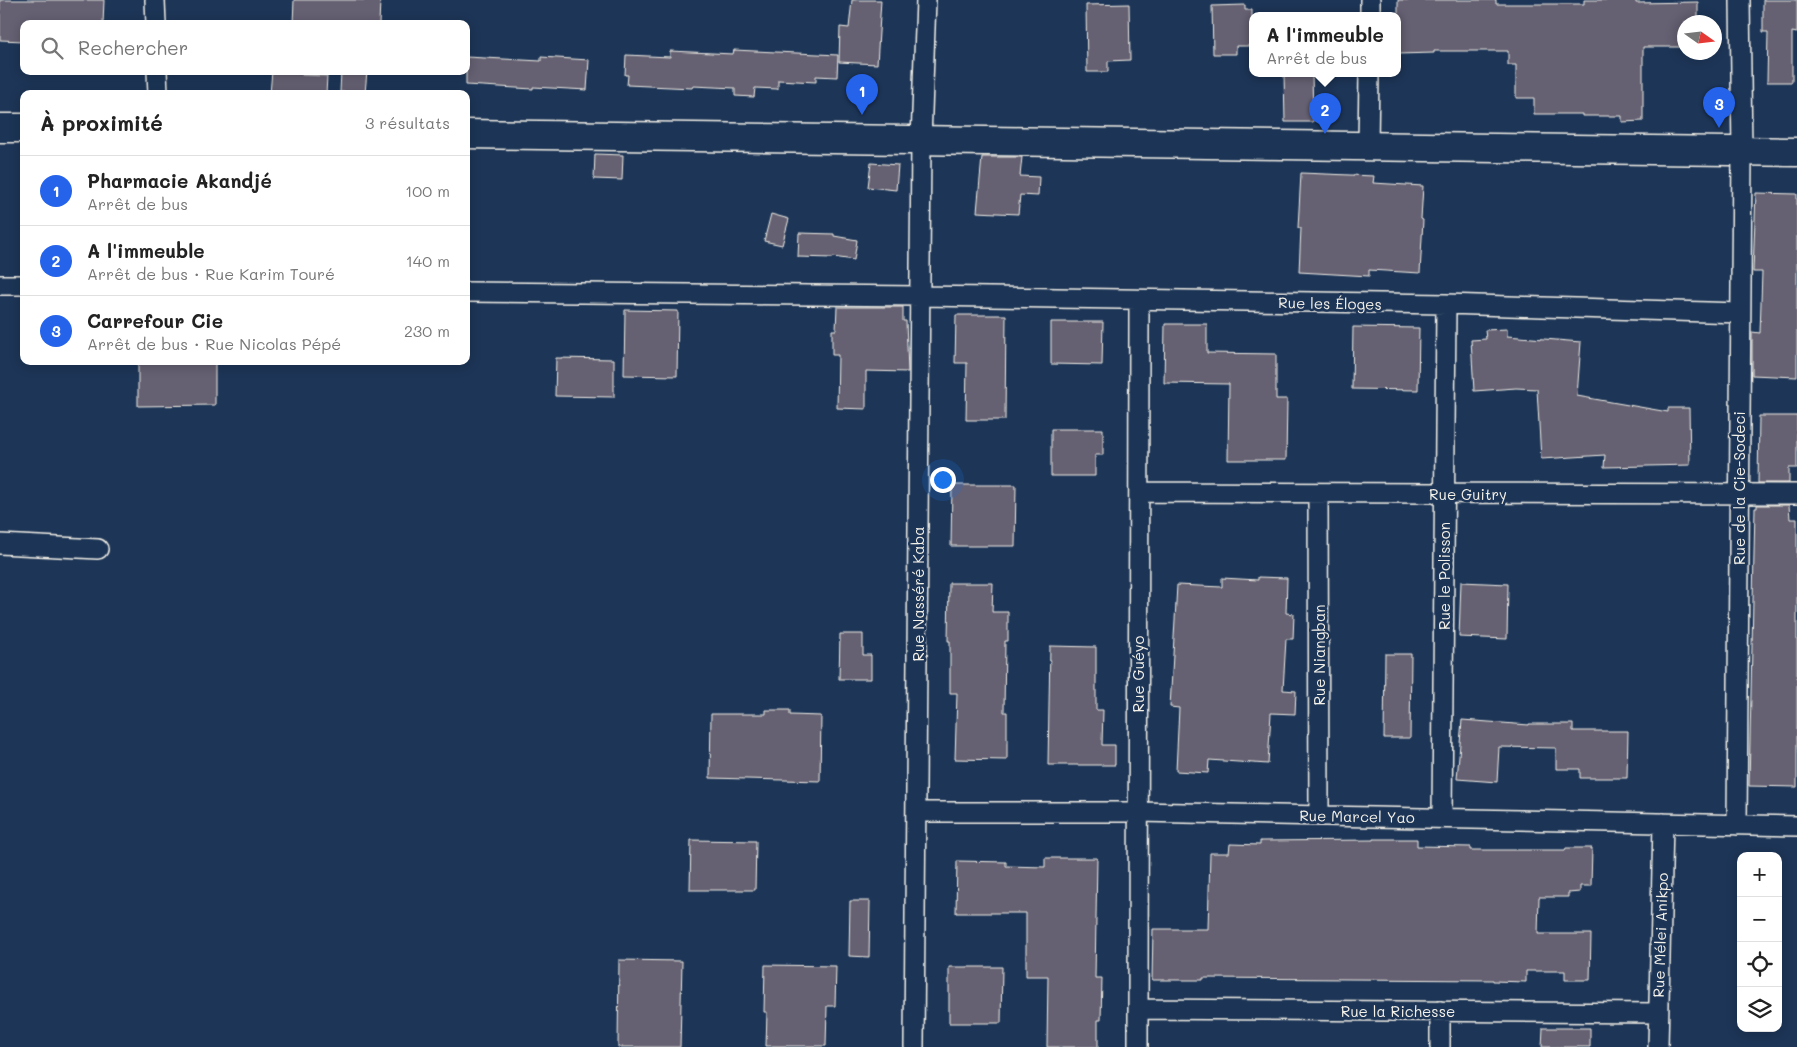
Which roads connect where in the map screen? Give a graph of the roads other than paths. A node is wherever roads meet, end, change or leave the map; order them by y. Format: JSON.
{"nodes":[{"id":1,"x":155,"y":0,"type":"edge"},
{"id":2,"x":926,"y":0,"type":"edge"},
{"id":3,"x":1740,"y":0,"type":"edge"},
{"id":4,"x":156,"y":20,"type":"edge"},
{"id":5,"x":157,"y":75,"type":"edge"},
{"id":6,"x":1369,"y":77,"type":"edge"},
{"id":7,"x":158,"y":90,"type":"edge"},
{"id":8,"x":0,"y":128,"type":"edge"},
{"id":9,"x":20,"y":128,"type":"edge"},
{"id":10,"x":470,"y":134,"type":"edge"},
{"id":11,"x":921,"y":140,"type":"junction"},
{"id":12,"x":1368,"y":146,"type":"junction"},
{"id":13,"x":1742,"y":151,"type":"junction"},
{"id":14,"x":1797,"y":152,"type":"edge"},
{"id":15,"x":0,"y":285,"type":"edge"},
{"id":16,"x":20,"y":285,"type":"edge"},
{"id":17,"x":470,"y":292,"type":"edge"},
{"id":18,"x":920,"y":296,"type":"junction"},
{"id":19,"x":1139,"y":300,"type":"junction"},
{"id":20,"x":1446,"y":304,"type":"junction"},
{"id":21,"x":1740,"y":313,"type":"junction"},
{"id":22,"x":1140,"y":492,"type":"junction"},
{"id":23,"x":1739,"y":493,"type":"junction"},
{"id":24,"x":1318,"y":494,"type":"junction"},
{"id":25,"x":1445,"y":494,"type":"junction"},
{"id":26,"x":1797,"y":494,"type":"edge"},
{"id":27,"x":0,"y":544,"type":"edge"},
{"id":28,"x":98,"y":549,"type":"dead end"},
{"id":29,"x":916,"y":812,"type":"junction"},
{"id":30,"x":1138,"y":812,"type":"junction"},
{"id":31,"x":1319,"y":816,"type":"junction"},
{"id":32,"x":1442,"y":818,"type":"junction"},
{"id":33,"x":1663,"y":823,"type":"junction"},
{"id":34,"x":1737,"y":825,"type":"junction"},
{"id":35,"x":1797,"y":826,"type":"edge"},
{"id":36,"x":1139,"y":1009,"type":"junction"},
{"id":37,"x":1440,"y":1011,"type":"junction"},
{"id":38,"x":1658,"y":1013,"type":"junction"},
{"id":39,"x":914,"y":1047,"type":"edge"},
{"id":40,"x":1138,"y":1047,"type":"edge"},
{"id":41,"x":1440,"y":1047,"type":"edge"},
{"id":42,"x":1658,"y":1047,"type":"edge"}],
"edges":[{"from":1,"to":4,"type":"street"},
{"from":2,"to":11,"type":"street","name":"Rue Nasséré Kaba"},
{"from":3,"to":13,"type":"street","name":"Rue de la Cie-Sodeci"},
{"from":5,"to":7,"type":"street"},
{"from":6,"to":12,"type":"street"},
{"from":8,"to":9,"type":"street"},
{"from":10,"to":11,"type":"street"},
{"from":11,"to":12,"type":"street"},
{"from":11,"to":18,"type":"street","name":"Rue Nasséré Kaba"},
{"from":12,"to":13,"type":"street"},
{"from":13,"to":14,"type":"street"},
{"from":13,"to":21,"type":"street","name":"Rue de la Cie-Sodeci"},
{"from":15,"to":16,"type":"street"},
{"from":17,"to":18,"type":"street","name":"Rue les Éloges"},
{"from":18,"to":19,"type":"street","name":"Rue les Éloges"},
{"from":18,"to":29,"type":"street","name":"Rue Nasséré Kaba"},
{"from":19,"to":20,"type":"street","name":"Rue les Éloges"},
{"from":19,"to":22,"type":"street","name":"Rue Guéyo"},
{"from":20,"to":21,"type":"street","name":"Rue les Éloges"},
{"from":20,"to":25,"type":"street","name":"Rue le Polisson"},
{"from":21,"to":23,"type":"street","name":"Rue de la Cie-Sodeci"},
{"from":22,"to":24,"type":"street","name":"Rue Guitry"},
{"from":22,"to":30,"type":"street","name":"Rue Guéyo"},
{"from":23,"to":25,"type":"street","name":"Rue Guitry"},
{"from":23,"to":26,"type":"street","name":"Rue Guitry"},
{"from":23,"to":34,"type":"street","name":"Rue de la Cie-Sodeci"},
{"from":24,"to":25,"type":"street","name":"Rue Guitry"},
{"from":24,"to":31,"type":"street","name":"Rue Niangban"},
{"from":25,"to":32,"type":"street","name":"Rue le Polisson"},
{"from":27,"to":28,"type":"street"},
{"from":29,"to":30,"type":"street","name":"Rue Marcel Yao"},
{"from":29,"to":39,"type":"street","name":"Rue Nasséré Kaba"},
{"from":30,"to":31,"type":"street","name":"Rue Marcel Yao"},
{"from":30,"to":36,"type":"street","name":"Rue Guéyo"},
{"from":31,"to":32,"type":"street","name":"Rue Marcel Yao"},
{"from":32,"to":33,"type":"street","name":"Rue Marcel Yao"},
{"from":33,"to":34,"type":"street","name":"Rue Marcel Yao"},
{"from":33,"to":38,"type":"street","name":"Rue Mélei Anikpo"},
{"from":34,"to":35,"type":"street","name":"Rue Marcel Yao"},
{"from":36,"to":37,"type":"street","name":"Rue la Richesse"},
{"from":36,"to":40,"type":"street","name":"Rue Guéyo"},
{"from":37,"to":38,"type":"street","name":"Rue la Richesse"},
{"from":37,"to":41,"type":"street"},
{"from":38,"to":42,"type":"street","name":"Rue Mélei Anikpo"}]}
